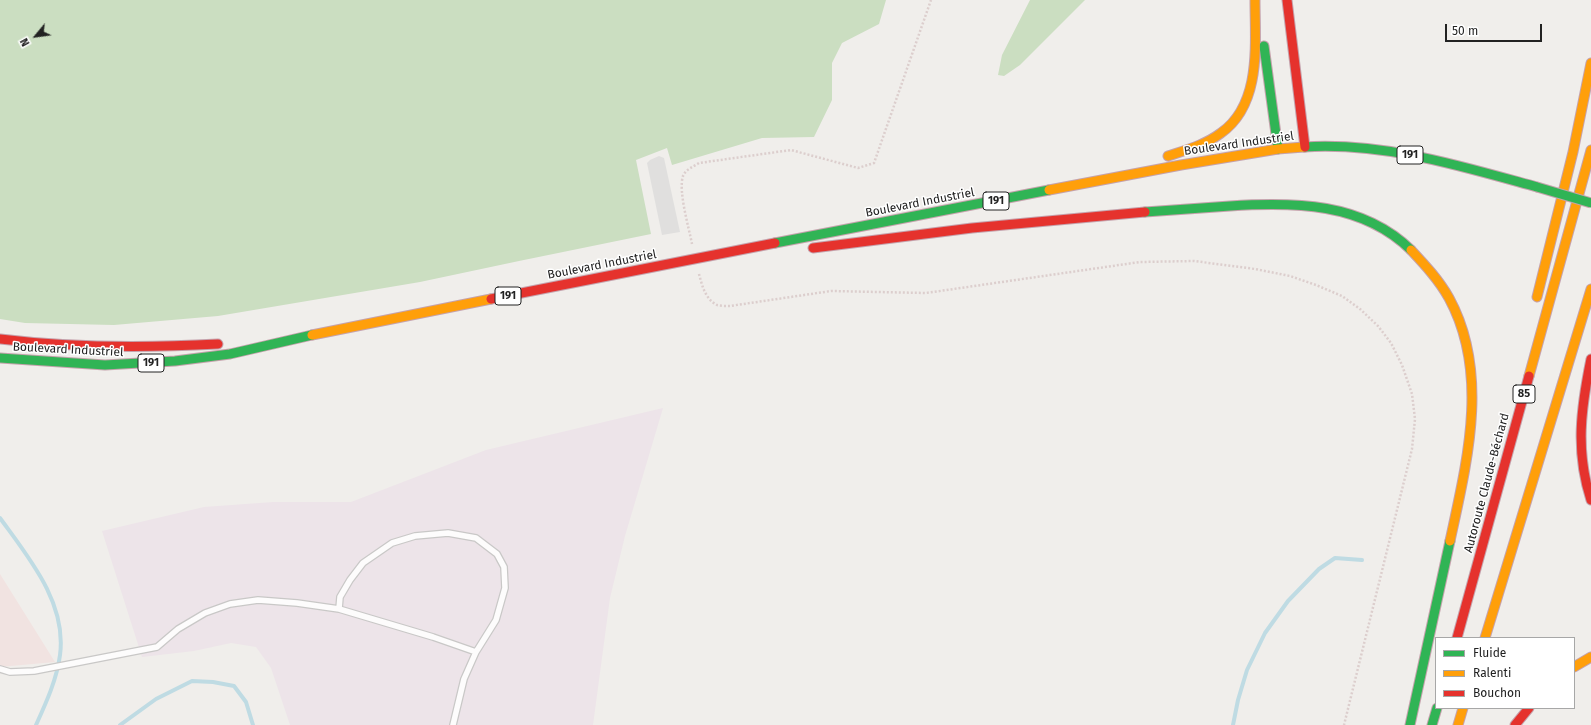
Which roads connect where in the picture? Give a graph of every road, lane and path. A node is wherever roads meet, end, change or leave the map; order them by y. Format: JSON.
{"nodes":[{"id":1,"x":931,"y":0,"type":"edge"},
{"id":2,"x":1255,"y":0,"type":"edge"},
{"id":3,"x":1259,"y":0,"type":"edge"},
{"id":4,"x":1287,"y":0,"type":"edge"},
{"id":5,"x":1591,"y":63,"type":"edge"},
{"id":6,"x":1306,"y":147,"type":"junction"},
{"id":7,"x":1278,"y":149,"type":"junction"},
{"id":8,"x":1591,"y":150,"type":"edge"},
{"id":9,"x":1158,"y":159,"type":"dead end"},
{"id":10,"x":1137,"y":164,"type":"dead end"},
{"id":11,"x":1002,"y":200,"type":"junction"},
{"id":12,"x":1591,"y":203,"type":"edge"},
{"id":13,"x":806,"y":248,"type":"dead end"},
{"id":14,"x":786,"y":250,"type":"dead end"},
{"id":15,"x":715,"y":255,"type":"junction"},
{"id":16,"x":695,"y":259,"type":"junction"},
{"id":17,"x":1591,"y":289,"type":"edge"},
{"id":18,"x":1535,"y":303,"type":"dead end"},
{"id":19,"x":300,"y":337,"type":"junction"},
{"id":20,"x":0,"y":339,"type":"edge"},
{"id":21,"x":242,"y":342,"type":"dead end"},
{"id":22,"x":227,"y":343,"type":"dead end"},
{"id":23,"x":0,"y":358,"type":"edge"},
{"id":24,"x":1591,"y":359,"type":"edge"},
{"id":25,"x":1508,"y":418,"type":"dead end"},
{"id":26,"x":1591,"y":500,"type":"edge"},
{"id":27,"x":1483,"y":543,"type":"junction"},
{"id":28,"x":339,"y":609,"type":"junction"},
{"id":29,"x":1456,"y":637,"type":"edge"},
{"id":30,"x":1485,"y":637,"type":"edge"},
{"id":31,"x":476,"y":652,"type":"junction"},
{"id":32,"x":1591,"y":657,"type":"edge"},
{"id":33,"x":1575,"y":666,"type":"edge"},
{"id":34,"x":0,"y":669,"type":"edge"},
{"id":35,"x":1437,"y":709,"type":"edge"},
{"id":36,"x":1463,"y":709,"type":"edge"},
{"id":37,"x":1528,"y":709,"type":"edge"},
{"id":38,"x":453,"y":725,"type":"edge"},
{"id":39,"x":1344,"y":725,"type":"edge"},
{"id":40,"x":1410,"y":725,"type":"edge"},
{"id":41,"x":1432,"y":725,"type":"edge"},
{"id":42,"x":1458,"y":725,"type":"edge"},
{"id":43,"x":1515,"y":725,"type":"edge"}],
"edges":[{"from":1,"to":16,"type":"path"},
{"from":2,"to":9,"type":"highway"},
{"from":3,"to":7,"type":"highway"},
{"from":4,"to":6,"type":"highway"},
{"from":5,"to":18,"type":"highway"},
{"from":6,"to":7,"type":"highway","name":"Boulevard Industriel","number":"191"},
{"from":6,"to":12,"type":"highway","name":"Boulevard Industriel","number":"191","bridge":true},
{"from":7,"to":11,"type":"highway","name":"Boulevard Industriel","number":"191"},
{"from":8,"to":27,"type":"highway","name":"Autoroute Claude-Béchard","number":"85"},
{"from":10,"to":11,"type":"highway"},
{"from":11,"to":15,"type":"highway","name":"Boulevard Industriel","number":"191"},
{"from":13,"to":40,"type":"highway"},
{"from":14,"to":15,"type":"highway"},
{"from":15,"to":16,"type":"highway","name":"Boulevard Industriel","number":"191"},
{"from":16,"to":19,"type":"highway","name":"Boulevard Industriel","number":"191"},
{"from":16,"to":39,"type":"path"},
{"from":17,"to":30,"type":"highway"},
{"from":19,"to":21,"type":"highway","name":"Boulevard Industriel","number":"191"},
{"from":19,"to":23,"type":"highway","name":"Boulevard Industriel","number":"191"},
{"from":20,"to":22,"type":"highway","name":"Boulevard Industriel","number":"191"},
{"from":24,"to":26,"type":"highway"},
{"from":25,"to":27,"type":"highway"},
{"from":27,"to":29,"type":"highway","name":"Autoroute Claude-Béchard","number":"85"},
{"from":28,"to":31,"type":"lane"},
{"from":28,"to":31,"type":"lane"},
{"from":28,"to":34,"type":"lane"},
{"from":31,"to":38,"type":"lane"},
{"from":32,"to":33,"type":"highway"},
{"from":35,"to":41,"type":"highway"},
{"from":36,"to":42,"type":"highway"},
{"from":37,"to":43,"type":"highway"}]}
